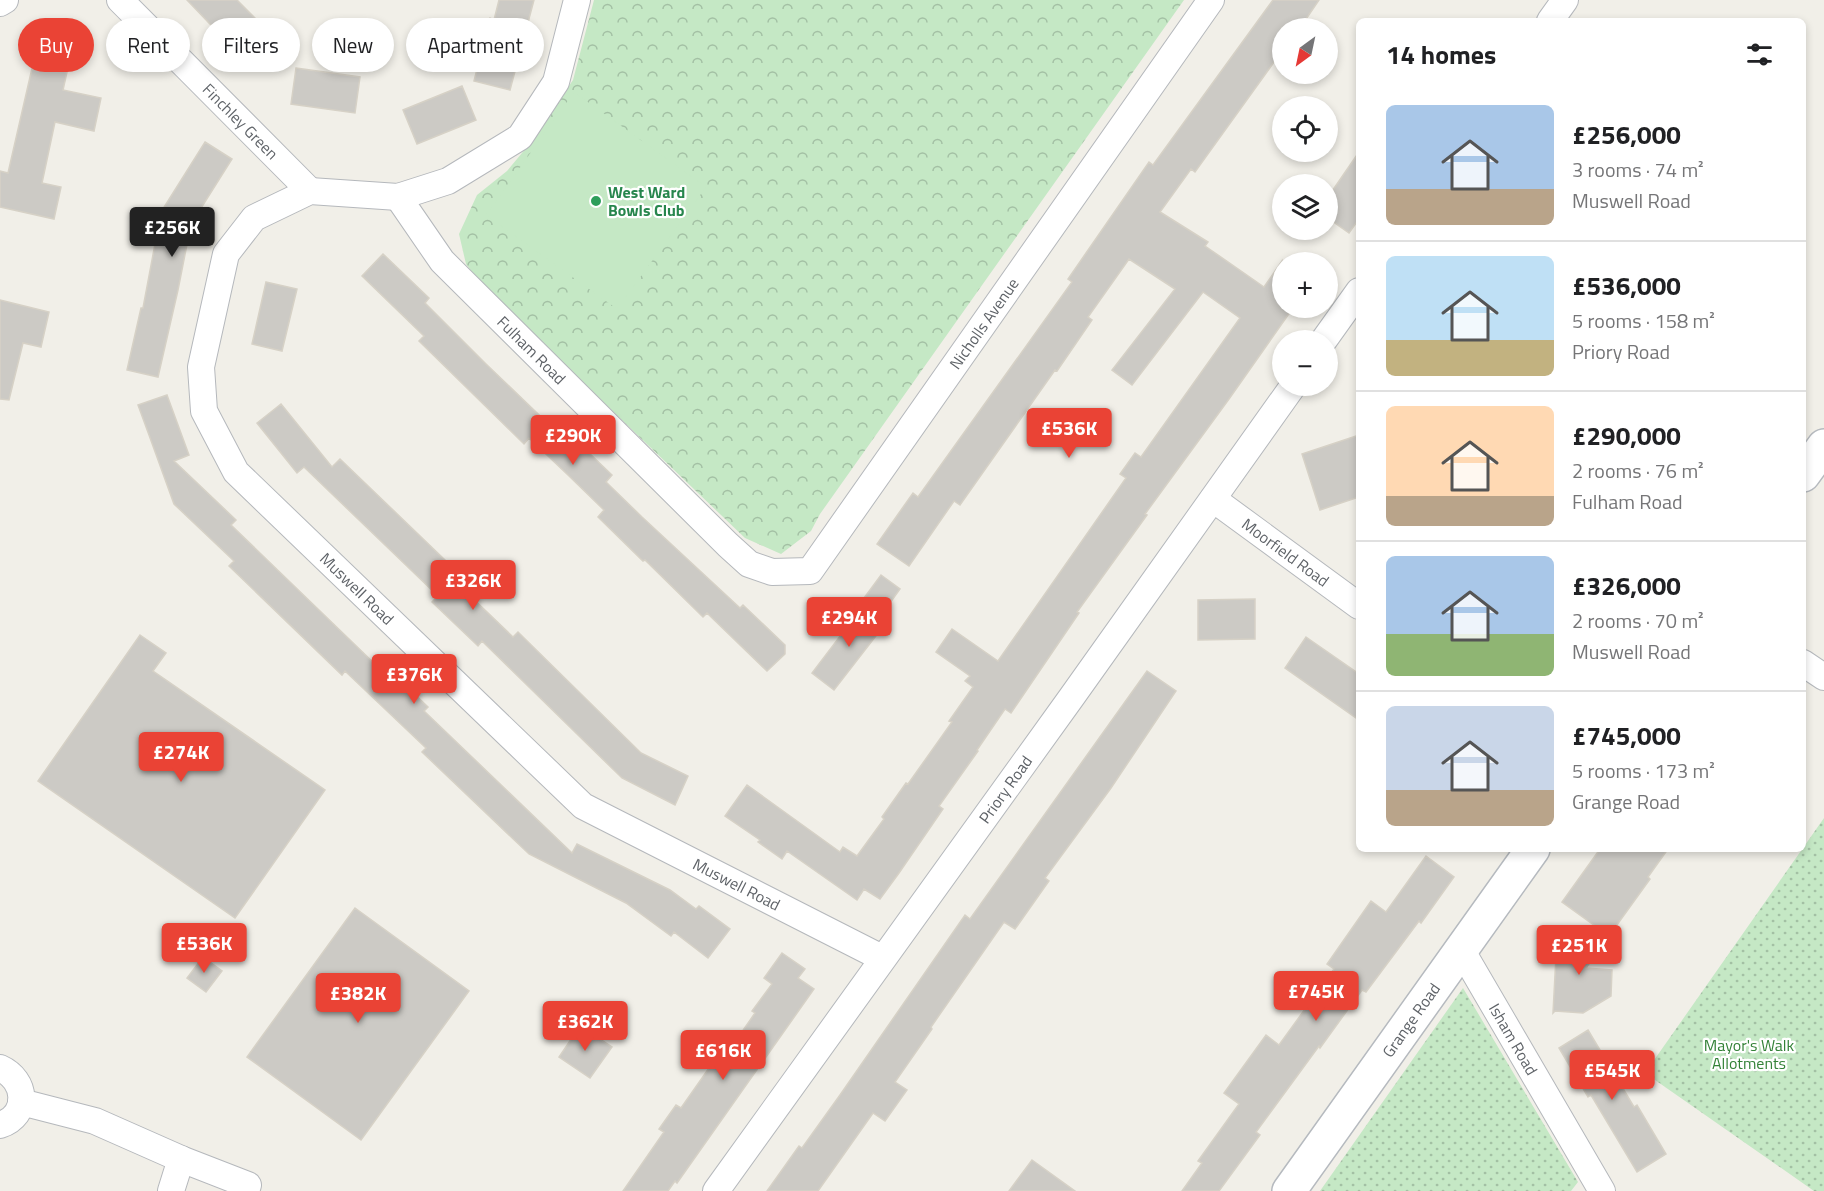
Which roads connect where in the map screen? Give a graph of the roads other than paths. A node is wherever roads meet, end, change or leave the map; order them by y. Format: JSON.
{"nodes":[{"id":1,"x":5,"y":0,"type":"edge"},
{"id":2,"x":120,"y":0,"type":"edge"},
{"id":3,"x":577,"y":0,"type":"edge"},
{"id":4,"x":1211,"y":0,"type":"edge"},
{"id":5,"x":1564,"y":0,"type":"edge"},
{"id":6,"x":0,"y":3,"type":"edge"},
{"id":7,"x":1552,"y":18,"type":"edge"},
{"id":8,"x":310,"y":191,"type":"junction"},
{"id":9,"x":398,"y":197,"type":"junction"},
{"id":10,"x":1356,"y":295,"type":"edge"},
{"id":11,"x":1331,"y":330,"type":"edge"},
{"id":12,"x":1286,"y":396,"type":"edge"},
{"id":13,"x":1824,"y":446,"type":"edge"},
{"id":14,"x":1806,"y":471,"type":"edge"},
{"id":15,"x":1213,"y":499,"type":"junction"},
{"id":16,"x":728,"y":545,"type":"joint"},
{"id":17,"x":1356,"y":604,"type":"edge"},
{"id":18,"x":1806,"y":665,"type":"edge"},
{"id":19,"x":1824,"y":677,"type":"edge"},
{"id":20,"x":1531,"y":852,"type":"edge"},
{"id":21,"x":1462,"y":951,"type":"junction"},
{"id":22,"x":882,"y":958,"type":"junction"},
{"id":23,"x":0,"y":1068,"type":"edge"},
{"id":24,"x":21,"y":1102,"type":"junction"},
{"id":25,"x":0,"y":1125,"type":"edge"},
{"id":26,"x":181,"y":1159,"type":"junction"},
{"id":27,"x":171,"y":1191,"type":"edge"},
{"id":28,"x":246,"y":1191,"type":"edge"},
{"id":29,"x":716,"y":1191,"type":"edge"},
{"id":30,"x":1289,"y":1191,"type":"edge"},
{"id":31,"x":1602,"y":1191,"type":"edge"}],
"edges":[{"from":1,"to":6,"type":"street"},
{"from":2,"to":8,"type":"street","name":"Finchley Green"},
{"from":3,"to":9,"type":"street"},
{"from":4,"to":16,"type":"street","name":"Nicholls Avenue"},
{"from":5,"to":7,"type":"street"},
{"from":8,"to":9,"type":"street"},
{"from":8,"to":22,"type":"street","name":"Muswell Road"},
{"from":9,"to":16,"type":"street","name":"Fulham Road"},
{"from":10,"to":11,"type":"street"},
{"from":12,"to":15,"type":"street","name":"Priory Road"},
{"from":13,"to":14,"type":"street"},
{"from":15,"to":17,"type":"street","name":"Moorfield Road"},
{"from":15,"to":22,"type":"street","name":"Priory Road"},
{"from":18,"to":19,"type":"street"},
{"from":20,"to":21,"type":"street","name":"Grange Road"},
{"from":21,"to":30,"type":"street","name":"Grange Road"},
{"from":21,"to":31,"type":"street","name":"Isham Road"},
{"from":22,"to":29,"type":"street","name":"Priory Road"},
{"from":23,"to":24,"type":"street"},
{"from":24,"to":25,"type":"street"},
{"from":24,"to":26,"type":"street"},
{"from":26,"to":27,"type":"street"},
{"from":26,"to":28,"type":"street"}]}
